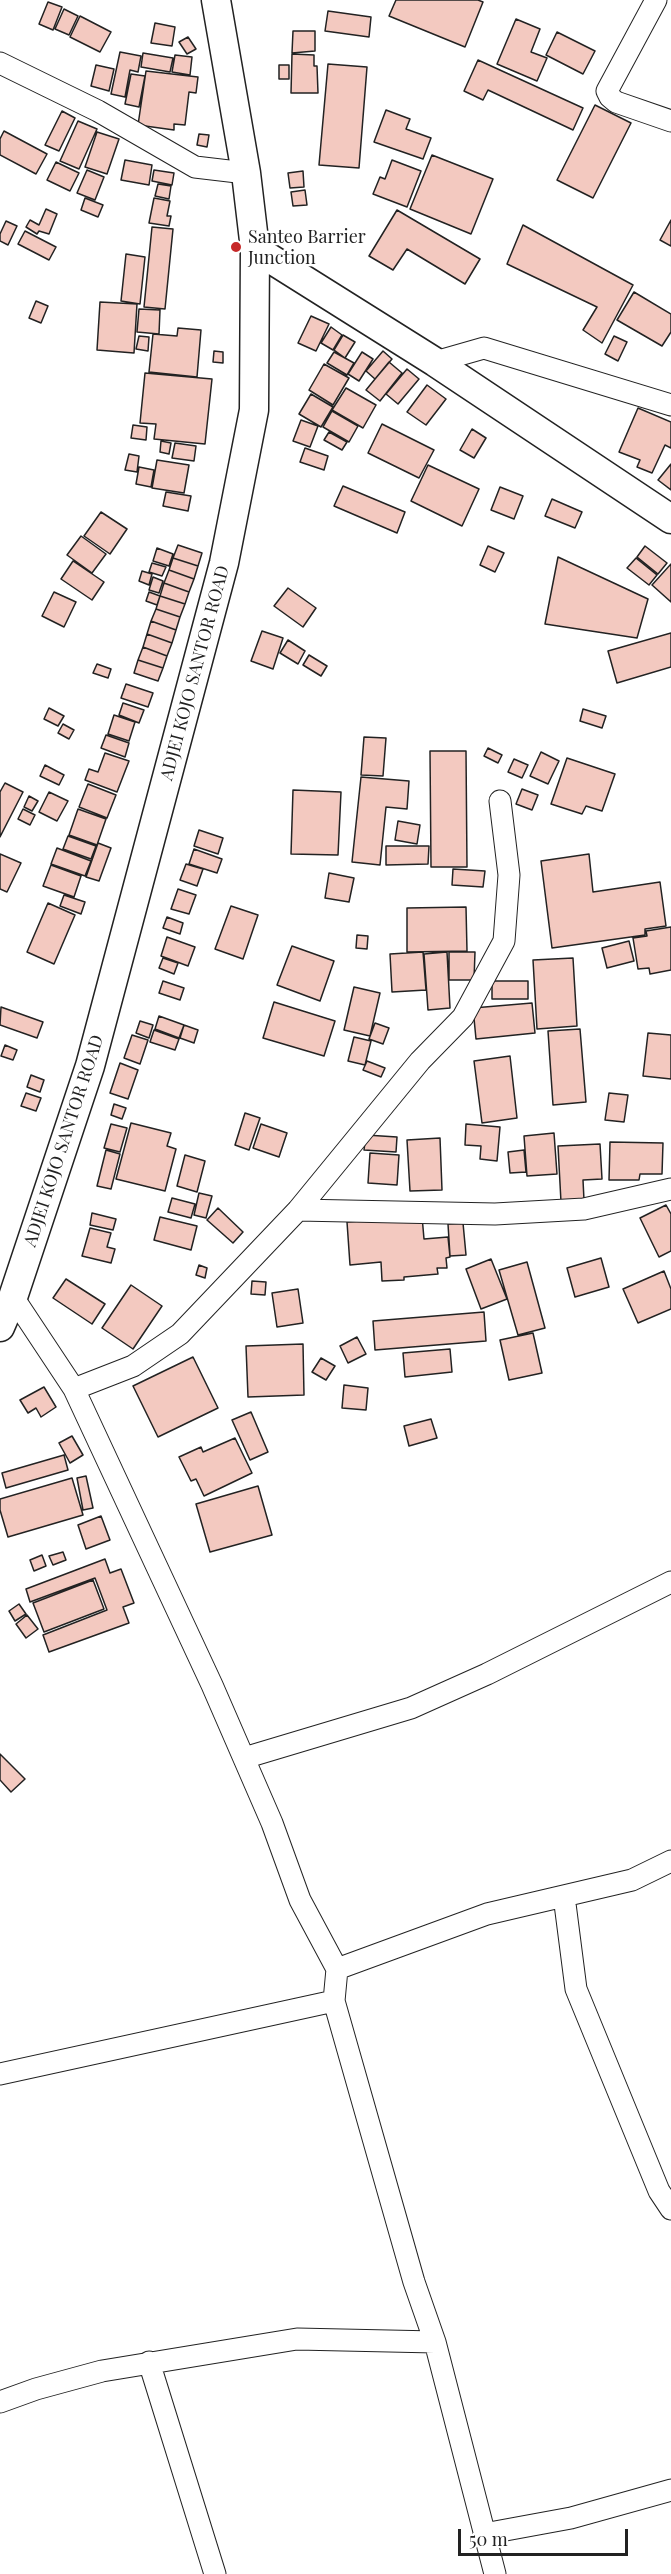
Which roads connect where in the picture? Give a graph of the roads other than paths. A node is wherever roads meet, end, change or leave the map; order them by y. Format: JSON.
{"nodes":[{"id":1,"x":216,"y":0,"type":"edge"},
{"id":2,"x":656,"y":0,"type":"edge"},
{"id":3,"x":0,"y":63,"type":"edge"},
{"id":4,"x":671,"y":121,"type":"edge"},
{"id":5,"x":246,"y":173,"type":"junction"},
{"id":6,"x":255,"y":249,"type":"junction"},
{"id":7,"x":435,"y":362,"type":"junction"},
{"id":8,"x":671,"y":405,"type":"edge"},
{"id":9,"x":671,"y":519,"type":"edge"},
{"id":10,"x":500,"y":801,"type":"dead end"},
{"id":11,"x":671,"y":1189,"type":"edge"},
{"id":12,"x":298,"y":1210,"type":"junction"},
{"id":13,"x":13,"y":1297,"type":"junction"},
{"id":14,"x":0,"y":1327,"type":"edge"},
{"id":15,"x":74,"y":1389,"type":"junction"},
{"id":16,"x":671,"y":1582,"type":"edge"},
{"id":17,"x":244,"y":1758,"type":"junction"},
{"id":18,"x":671,"y":1861,"type":"edge"},
{"id":19,"x":564,"y":1896,"type":"junction"},
{"id":20,"x":338,"y":1969,"type":"junction"},
{"id":21,"x":334,"y":2001,"type":"junction"},
{"id":22,"x":0,"y":2074,"type":"edge"},
{"id":23,"x":671,"y":2209,"type":"edge"},
{"id":24,"x":435,"y":2342,"type":"junction"},
{"id":25,"x":149,"y":2362,"type":"junction"},
{"id":26,"x":0,"y":2402,"type":"edge"},
{"id":27,"x":671,"y":2490,"type":"edge"},
{"id":28,"x":484,"y":2534,"type":"junction"},
{"id":29,"x":215,"y":2574,"type":"edge"},
{"id":30,"x":495,"y":2574,"type":"edge"}],
"edges":[{"from":1,"to":5,"type":"street","name":"ADJEI KOJO SANTOR ROAD"},
{"from":2,"to":4,"type":"street"},
{"from":3,"to":5,"type":"street"},
{"from":5,"to":6,"type":"street","name":"ADJEI KOJO SANTOR ROAD"},
{"from":6,"to":7,"type":"street"},
{"from":6,"to":13,"type":"street","name":"ADJEI KOJO SANTOR ROAD"},
{"from":7,"to":8,"type":"street"},
{"from":7,"to":9,"type":"street"},
{"from":10,"to":12,"type":"street"},
{"from":11,"to":12,"type":"street"},
{"from":12,"to":15,"type":"street"},
{"from":13,"to":14,"type":"street","name":"ADJEI KOJO SANTOR ROAD"},
{"from":13,"to":15,"type":"street"},
{"from":15,"to":17,"type":"street"},
{"from":16,"to":17,"type":"street"},
{"from":17,"to":20,"type":"street"},
{"from":18,"to":19,"type":"street"},
{"from":19,"to":20,"type":"street"},
{"from":19,"to":23,"type":"street"},
{"from":20,"to":21,"type":"street"},
{"from":21,"to":22,"type":"street"},
{"from":21,"to":24,"type":"street"},
{"from":24,"to":25,"type":"street"},
{"from":24,"to":28,"type":"street"},
{"from":25,"to":26,"type":"street"},
{"from":25,"to":29,"type":"street"},
{"from":27,"to":28,"type":"street"},
{"from":28,"to":30,"type":"street"}]}
